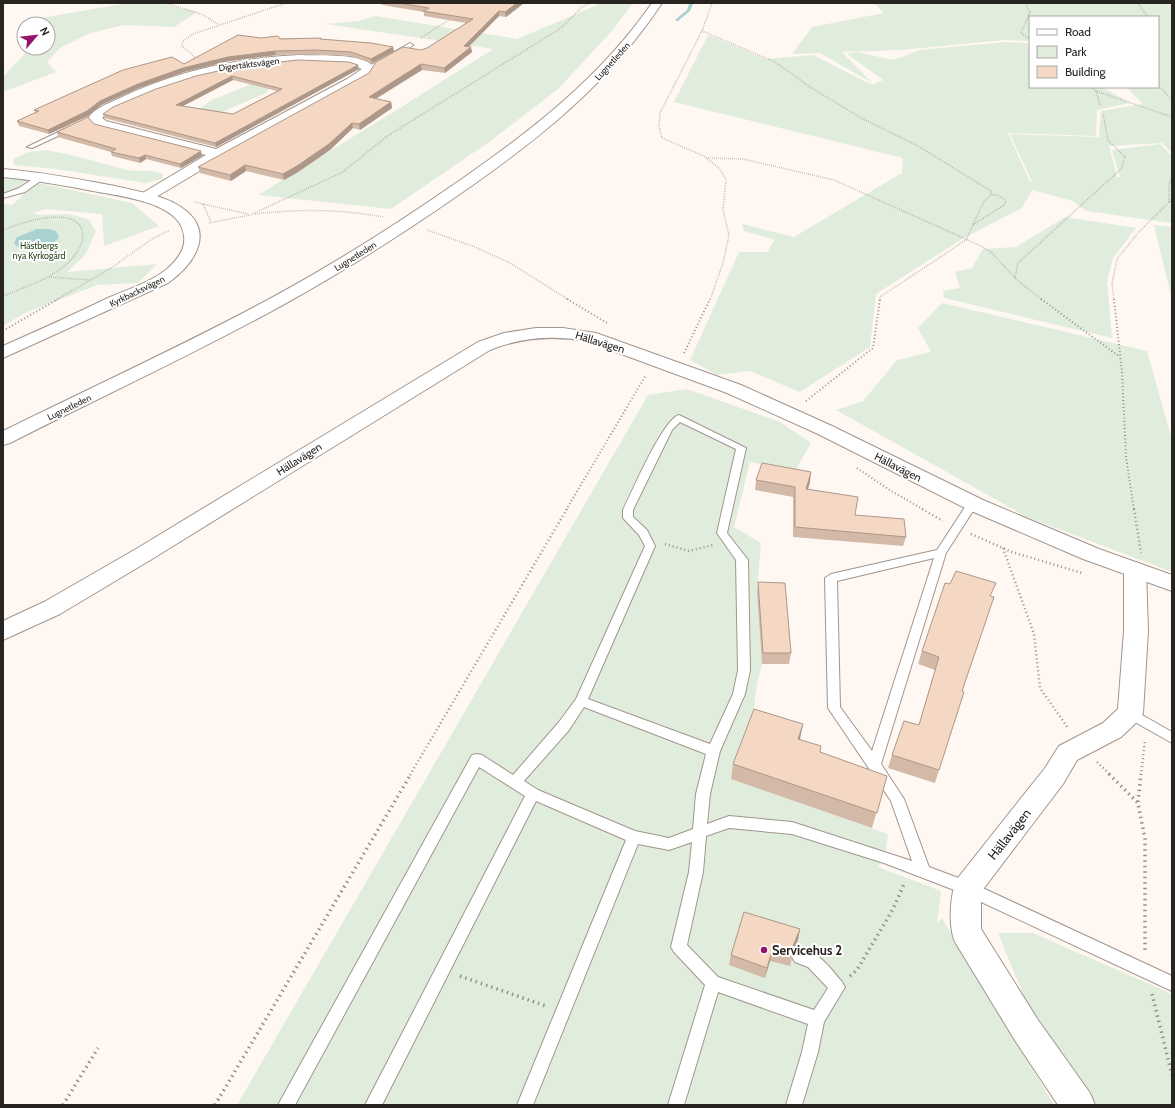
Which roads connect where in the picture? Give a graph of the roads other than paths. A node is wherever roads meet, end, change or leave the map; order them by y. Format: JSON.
{"nodes":[{"id":1,"x":657,"y":3,"type":"edge"},
{"id":2,"x":410,"y":45,"type":"road end"},
{"id":3,"x":369,"y":68,"type":"junction"},
{"id":4,"x":81,"y":123,"type":"edge"},
{"id":5,"x":30,"y":148,"type":"dead end"},
{"id":6,"x":218,"y":154,"type":"junction"},
{"id":7,"x":3,"y":173,"type":"edge"},
{"id":8,"x":42,"y":177,"type":"junction"},
{"id":9,"x":150,"y":195,"type":"junction"},
{"id":10,"x":3,"y":196,"type":"edge"},
{"id":11,"x":3,"y":353,"type":"edge"},
{"id":12,"x":3,"y":440,"type":"edge"},
{"id":13,"x":973,"y":503,"type":"junction"},
{"id":14,"x":941,"y":552,"type":"junction"},
{"id":15,"x":1140,"y":571,"type":"junction"},
{"id":16,"x":1172,"y":583,"type":"edge"},
{"id":17,"x":3,"y":631,"type":"edge"},
{"id":18,"x":581,"y":701,"type":"junction"},
{"id":19,"x":1130,"y":713,"type":"junction"},
{"id":20,"x":1172,"y":738,"type":"edge"},
{"id":21,"x":713,"y":751,"type":"junction"},
{"id":22,"x":874,"y":765,"type":"junction"},
{"id":23,"x":514,"y":783,"type":"junction"},
{"id":24,"x":532,"y":794,"type":"junction"},
{"id":25,"x":700,"y":834,"type":"junction"},
{"id":26,"x":634,"y":837,"type":"junction"},
{"id":27,"x":917,"y":869,"type":"junction"},
{"id":28,"x":967,"y":888,"type":"junction"},
{"id":29,"x":800,"y":956,"type":"dead end"},
{"id":30,"x":713,"y":983,"type":"junction"},
{"id":31,"x":1172,"y":984,"type":"edge"},
{"id":32,"x":817,"y":1019,"type":"junction"},
{"id":33,"x":286,"y":1105,"type":"edge"},
{"id":34,"x":372,"y":1105,"type":"edge"},
{"id":35,"x":525,"y":1105,"type":"edge"},
{"id":36,"x":676,"y":1105,"type":"edge"},
{"id":37,"x":794,"y":1105,"type":"edge"},
{"id":38,"x":1078,"y":1105,"type":"edge"}],
"edges":[{"from":1,"to":12,"type":"main road","name":"Lugnetleden"},
{"from":2,"to":3,"type":"lane"},
{"from":3,"to":6,"type":"main road"},
{"from":3,"to":6,"type":"main road","name":"Digertäktsvägen"},
{"from":4,"to":5,"type":"lane"},
{"from":6,"to":9,"type":"main road"},
{"from":7,"to":8,"type":"main road"},
{"from":8,"to":9,"type":"main road"},
{"from":8,"to":10,"type":"lane"},
{"from":9,"to":11,"type":"main road","name":"Kyrkbacksvägen"},
{"from":13,"to":14,"type":"lane"},
{"from":13,"to":15,"type":"main road","name":"Hällavägen"},
{"from":13,"to":17,"type":"main road","name":"Hällavägen"},
{"from":14,"to":22,"type":"lane"},
{"from":14,"to":22,"type":"lane"},
{"from":15,"to":16,"type":"main road","name":"Hällavägen"},
{"from":15,"to":19,"type":"main road"},
{"from":18,"to":21,"type":"lane"},
{"from":18,"to":21,"type":"lane"},
{"from":18,"to":23,"type":"lane"},
{"from":19,"to":20,"type":"lane"},
{"from":19,"to":28,"type":"main road","name":"Hällavägen"},
{"from":21,"to":25,"type":"lane"},
{"from":22,"to":27,"type":"lane"},
{"from":23,"to":24,"type":"lane"},
{"from":23,"to":33,"type":"lane"},
{"from":24,"to":26,"type":"lane"},
{"from":24,"to":34,"type":"lane"},
{"from":25,"to":26,"type":"lane"},
{"from":25,"to":27,"type":"lane"},
{"from":25,"to":30,"type":"lane"},
{"from":26,"to":35,"type":"lane"},
{"from":27,"to":28,"type":"lane"},
{"from":28,"to":31,"type":"lane"},
{"from":28,"to":38,"type":"main road"},
{"from":29,"to":32,"type":"lane"},
{"from":30,"to":32,"type":"lane"},
{"from":30,"to":36,"type":"lane"},
{"from":32,"to":37,"type":"lane"}]}
